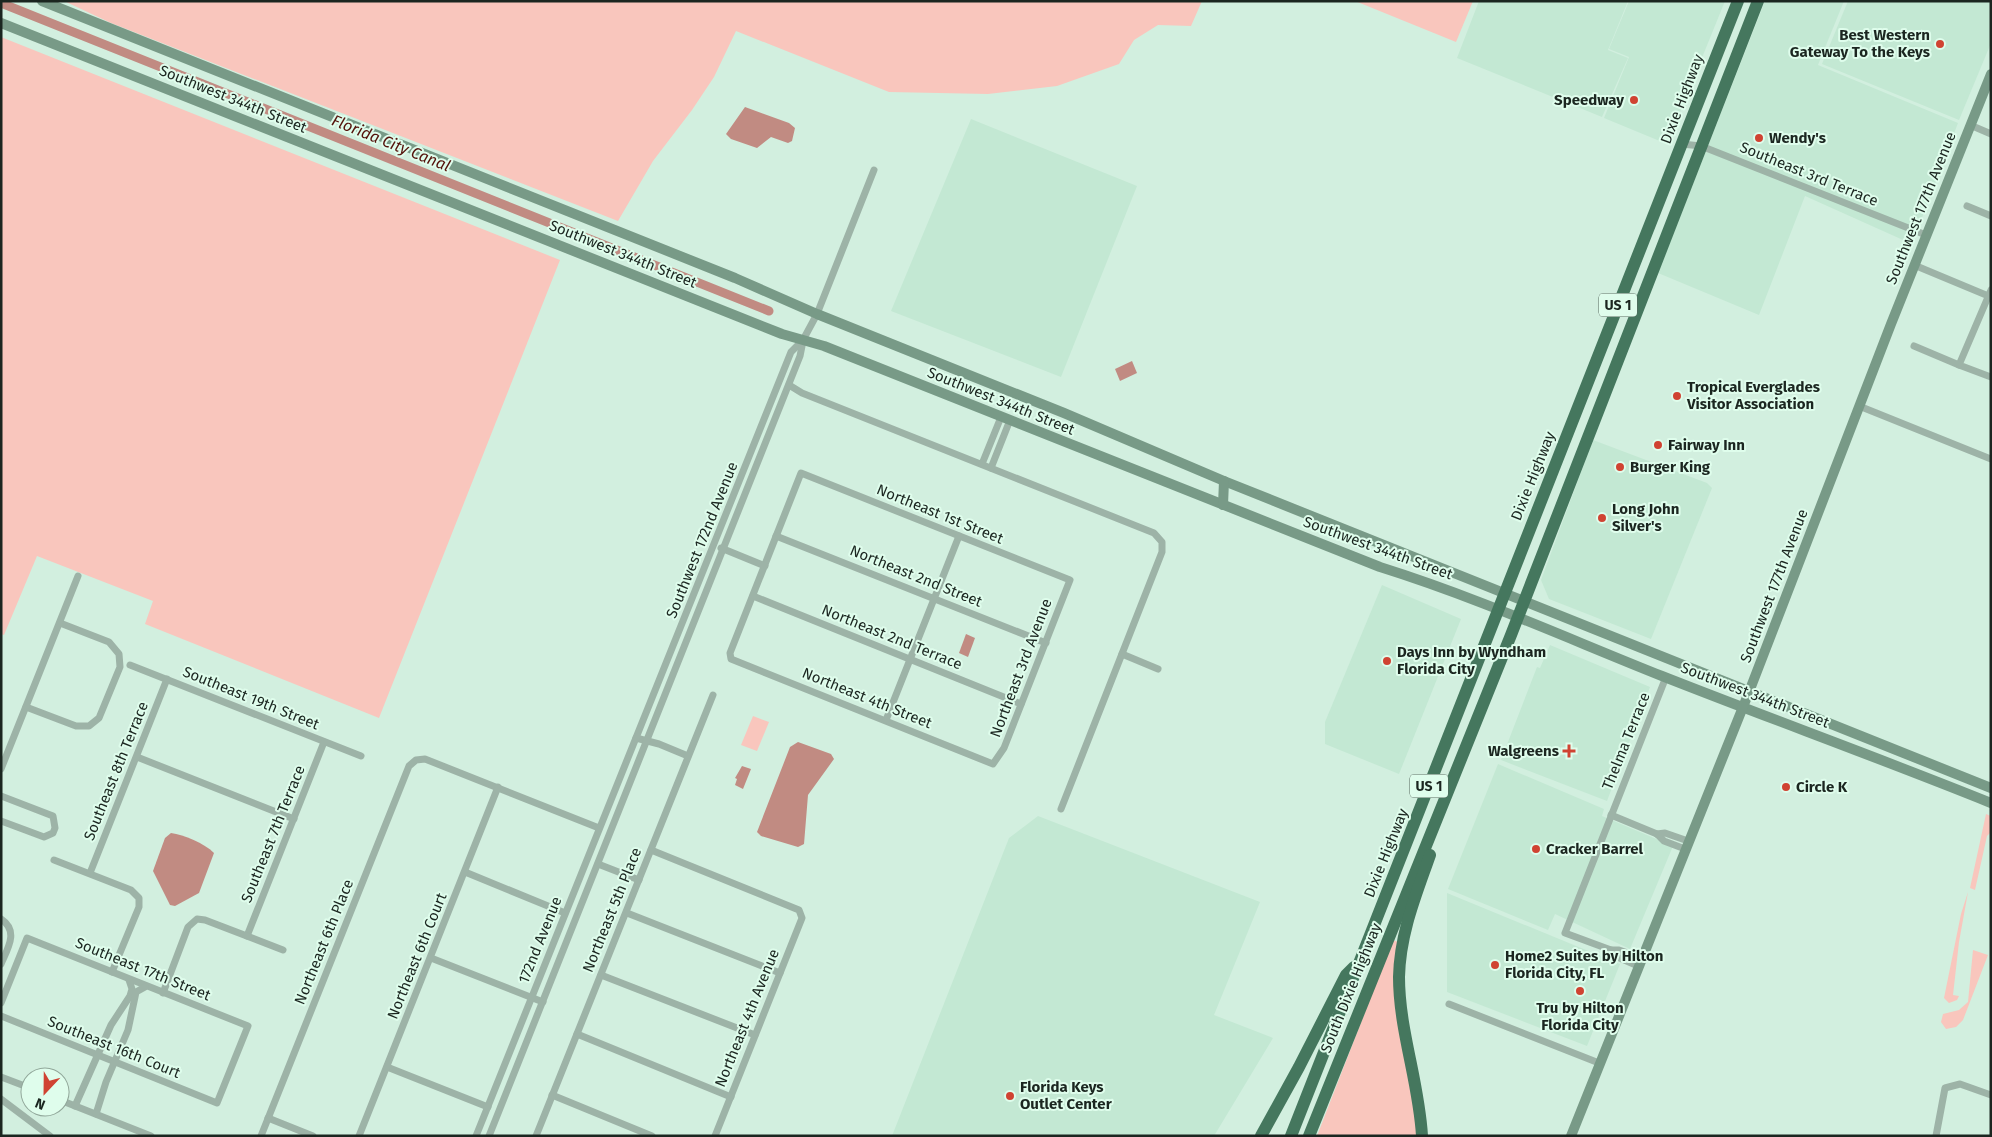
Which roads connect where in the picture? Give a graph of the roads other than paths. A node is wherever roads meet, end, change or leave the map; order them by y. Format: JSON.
{"nodes":[{"id":1,"x":42,"y":1,"type":"edge"},
{"id":2,"x":1738,"y":1,"type":"edge"},
{"id":3,"x":1758,"y":1,"type":"edge"},
{"id":4,"x":1,"y":23,"type":"edge"},
{"id":5,"x":1991,"y":74,"type":"edge"},
{"id":6,"x":1970,"y":125,"type":"junction"},
{"id":7,"x":1991,"y":134,"type":"edge"},
{"id":8,"x":1682,"y":144,"type":"junction"},
{"id":9,"x":1701,"y":146,"type":"junction"},
{"id":10,"x":874,"y":170,"type":"dead end"},
{"id":11,"x":1968,"y":206,"type":"dead end"},
{"id":12,"x":1991,"y":216,"type":"edge"},
{"id":13,"x":1926,"y":235,"type":"junction"},
{"id":14,"x":1914,"y":265,"type":"junction"},
{"id":15,"x":1990,"y":294,"type":"edge"},
{"id":16,"x":817,"y":314,"type":"junction"},
{"id":17,"x":803,"y":340,"type":"junction"},
{"id":18,"x":1914,"y":346,"type":"dead end"},
{"id":19,"x":1959,"y":365,"type":"junction"},
{"id":20,"x":1991,"y":378,"type":"edge"},
{"id":21,"x":789,"y":385,"type":"junction"},
{"id":22,"x":1859,"y":406,"type":"junction"},
{"id":23,"x":1005,"y":419,"type":"junction"},
{"id":24,"x":1991,"y":459,"type":"edge"},
{"id":25,"x":982,"y":464,"type":"junction"},
{"id":26,"x":991,"y":468,"type":"junction"},
{"id":27,"x":1224,"y":481,"type":"junction"},
{"id":28,"x":1211,"y":501,"type":"junction"},
{"id":29,"x":1223,"y":505,"type":"junction"},
{"id":30,"x":776,"y":536,"type":"junction"},
{"id":31,"x":959,"y":536,"type":"junction"},
{"id":32,"x":714,"y":545,"type":"junction"},
{"id":33,"x":724,"y":548,"type":"junction"},
{"id":34,"x":765,"y":566,"type":"junction"},
{"id":35,"x":78,"y":576,"type":"dead end"},
{"id":36,"x":1070,"y":580,"type":"joint"},
{"id":37,"x":1504,"y":593,"type":"junction"},
{"id":38,"x":752,"y":596,"type":"junction"},
{"id":39,"x":934,"y":598,"type":"junction"},
{"id":40,"x":1524,"y":601,"type":"junction"},
{"id":41,"x":1498,"y":610,"type":"junction"},
{"id":42,"x":1518,"y":618,"type":"junction"},
{"id":43,"x":60,"y":623,"type":"junction"},
{"id":44,"x":1046,"y":643,"type":"junction"},
{"id":45,"x":1122,"y":654,"type":"junction"},
{"id":46,"x":910,"y":660,"type":"junction"},
{"id":47,"x":130,"y":665,"type":"dead end"},
{"id":48,"x":1158,"y":669,"type":"dead end"},
{"id":49,"x":1666,"y":677,"type":"junction"},
{"id":50,"x":167,"y":680,"type":"junction"},
{"id":51,"x":1749,"y":692,"type":"junction"},
{"id":52,"x":712,"y":695,"type":"dead end"},
{"id":53,"x":1022,"y":704,"type":"junction"},
{"id":54,"x":26,"y":706,"type":"junction"},
{"id":55,"x":1743,"y":707,"type":"junction"},
{"id":56,"x":886,"y":720,"type":"junction"},
{"id":57,"x":636,"y":738,"type":"junction"},
{"id":58,"x":647,"y":741,"type":"junction"},
{"id":59,"x":324,"y":742,"type":"junction"},
{"id":60,"x":629,"y":754,"type":"joint"},
{"id":61,"x":136,"y":756,"type":"junction"},
{"id":62,"x":361,"y":756,"type":"dead end"},
{"id":63,"x":688,"y":756,"type":"junction"},
{"id":64,"x":640,"y":758,"type":"joint"},
{"id":65,"x":993,"y":764,"type":"joint"},
{"id":66,"x":1,"y":769,"type":"edge"},
{"id":67,"x":498,"y":786,"type":"junction"},
{"id":68,"x":1991,"y":788,"type":"edge"},
{"id":69,"x":1,"y":796,"type":"edge"},
{"id":70,"x":1445,"y":797,"type":"junction"},
{"id":71,"x":1991,"y":803,"type":"edge"},
{"id":72,"x":1061,"y":809,"type":"dead end"},
{"id":73,"x":1611,"y":815,"type":"junction"},
{"id":74,"x":294,"y":819,"type":"junction"},
{"id":75,"x":1,"y":821,"type":"edge"},
{"id":76,"x":599,"y":828,"type":"junction"},
{"id":77,"x":1686,"y":845,"type":"junction"},
{"id":78,"x":650,"y":850,"type":"junction"},
{"id":79,"x":54,"y":860,"type":"dead end"},
{"id":80,"x":598,"y":864,"type":"junction"},
{"id":81,"x":465,"y":872,"type":"junction"},
{"id":82,"x":90,"y":874,"type":"junction"},
{"id":83,"x":639,"y":880,"type":"junction"},
{"id":84,"x":566,"y":913,"type":"junction"},
{"id":85,"x":627,"y":913,"type":"junction"},
{"id":86,"x":1,"y":919,"type":"edge"},
{"id":87,"x":247,"y":936,"type":"junction"},
{"id":88,"x":283,"y":950,"type":"dead end"},
{"id":89,"x":431,"y":958,"type":"junction"},
{"id":90,"x":1360,"y":962,"type":"junction"},
{"id":91,"x":1640,"y":962,"type":"junction"},
{"id":92,"x":1,"y":964,"type":"edge"},
{"id":93,"x":112,"y":972,"type":"junction"},
{"id":94,"x":780,"y":973,"type":"junction"},
{"id":95,"x":601,"y":975,"type":"junction"},
{"id":96,"x":129,"y":980,"type":"junction"},
{"id":97,"x":145,"y":987,"type":"junction"},
{"id":98,"x":163,"y":993,"type":"junction"},
{"id":99,"x":532,"y":998,"type":"junction"},
{"id":100,"x":543,"y":1002,"type":"junction"},
{"id":101,"x":1,"y":1003,"type":"edge"},
{"id":102,"x":1449,"y":1004,"type":"dead end"},
{"id":103,"x":117,"y":1015,"type":"junction"},
{"id":104,"x":1,"y":1016,"type":"edge"},
{"id":105,"x":130,"y":1021,"type":"junction"},
{"id":106,"x":577,"y":1034,"type":"junction"},
{"id":107,"x":755,"y":1036,"type":"junction"},
{"id":108,"x":98,"y":1056,"type":"junction"},
{"id":109,"x":114,"y":1062,"type":"junction"},
{"id":110,"x":1599,"y":1063,"type":"junction"},
{"id":111,"x":388,"y":1067,"type":"junction"},
{"id":112,"x":1,"y":1077,"type":"edge"},
{"id":113,"x":20,"y":1084,"type":"edge"},
{"id":114,"x":552,"y":1095,"type":"junction"},
{"id":115,"x":1991,"y":1095,"type":"edge"},
{"id":116,"x":730,"y":1097,"type":"junction"},
{"id":117,"x":1,"y":1099,"type":"edge"},
{"id":118,"x":218,"y":1103,"type":"joint"},
{"id":119,"x":70,"y":1104,"type":"edge"},
{"id":120,"x":75,"y":1106,"type":"junction"},
{"id":121,"x":488,"y":1107,"type":"junction"},
{"id":122,"x":96,"y":1114,"type":"junction"},
{"id":123,"x":268,"y":1118,"type":"junction"},
{"id":124,"x":50,"y":1136,"type":"edge"},
{"id":125,"x":151,"y":1136,"type":"edge"},
{"id":126,"x":261,"y":1136,"type":"edge"},
{"id":127,"x":313,"y":1136,"type":"edge"},
{"id":128,"x":360,"y":1136,"type":"edge"},
{"id":129,"x":476,"y":1136,"type":"edge"},
{"id":130,"x":489,"y":1136,"type":"edge"},
{"id":131,"x":536,"y":1136,"type":"edge"},
{"id":132,"x":652,"y":1136,"type":"edge"},
{"id":133,"x":715,"y":1136,"type":"edge"},
{"id":134,"x":1261,"y":1136,"type":"edge"},
{"id":135,"x":1291,"y":1136,"type":"edge"},
{"id":136,"x":1309,"y":1136,"type":"edge"},
{"id":137,"x":1422,"y":1136,"type":"edge"},
{"id":138,"x":1571,"y":1136,"type":"edge"},
{"id":139,"x":1936,"y":1136,"type":"edge"}],
"edges":[{"from":1,"to":16,"type":"main road","name":"Southwest 344th Street"},
{"from":2,"to":8,"type":"highway","name":"Dixie Highway","number":"US 1"},
{"from":3,"to":9,"type":"highway","number":"US 1"},
{"from":4,"to":17,"type":"main road","name":"Southwest 344th Street"},
{"from":5,"to":6,"type":"main road","name":"Southwest 177th Avenue"},
{"from":6,"to":7,"type":"street"},
{"from":6,"to":13,"type":"main road","name":"Southwest 177th Avenue"},
{"from":8,"to":9,"type":"street","name":"Southeast 3rd Terrace"},
{"from":8,"to":37,"type":"highway","name":"Dixie Highway","number":"US 1"},
{"from":9,"to":13,"type":"street","name":"Southeast 3rd Terrace"},
{"from":9,"to":40,"type":"highway","number":"US 1"},
{"from":10,"to":16,"type":"street","name":"Southwest 172nd Avenue"},
{"from":11,"to":12,"type":"street"},
{"from":13,"to":14,"type":"main road","name":"Southwest 177th Avenue"},
{"from":14,"to":15,"type":"street"},
{"from":14,"to":22,"type":"main road","name":"Southwest 177th Avenue"},
{"from":15,"to":19,"type":"street"},
{"from":16,"to":17,"type":"street","name":"Southwest 172nd Avenue"},
{"from":16,"to":27,"type":"main road","name":"Southwest 344th Street"},
{"from":17,"to":21,"type":"street","name":"Southwest 172nd Avenue"},
{"from":17,"to":23,"type":"main road","name":"Southwest 344th Street"},
{"from":17,"to":32,"type":"street","name":"Southwest 172nd Avenue"},
{"from":18,"to":19,"type":"street"},
{"from":19,"to":20,"type":"street"},
{"from":21,"to":25,"type":"street"},
{"from":21,"to":33,"type":"street","name":"Southwest 172nd Avenue"},
{"from":22,"to":24,"type":"street"},
{"from":22,"to":51,"type":"main road","name":"Southwest 177th Avenue"},
{"from":23,"to":25,"type":"street"},
{"from":23,"to":26,"type":"street"},
{"from":23,"to":28,"type":"main road","name":"Southwest 344th Street"},
{"from":25,"to":26,"type":"street"},
{"from":26,"to":45,"type":"street"},
{"from":27,"to":28,"type":"main road"},
{"from":27,"to":29,"type":"main road"},
{"from":27,"to":37,"type":"main road","name":"Southwest 344th Street"},
{"from":28,"to":29,"type":"main road","name":"Southwest 344th Street"},
{"from":29,"to":41,"type":"main road","name":"Southwest 344th Street"},
{"from":30,"to":31,"type":"street","name":"Northeast 1st Street"},
{"from":30,"to":34,"type":"street"},
{"from":30,"to":39,"type":"street","name":"Northeast 2nd Street"},
{"from":31,"to":36,"type":"street","name":"Northeast 1st Street"},
{"from":31,"to":39,"type":"street"},
{"from":32,"to":33,"type":"street"},
{"from":32,"to":57,"type":"street","name":"Southwest 172nd Avenue"},
{"from":33,"to":34,"type":"street"},
{"from":33,"to":58,"type":"street","name":"Southwest 172nd Avenue"},
{"from":34,"to":38,"type":"street"},
{"from":35,"to":43,"type":"street"},
{"from":36,"to":44,"type":"street","name":"Northeast 3rd Avenue"},
{"from":37,"to":40,"type":"main road","name":"Southwest 344th Street"},
{"from":37,"to":41,"type":"highway","name":"Dixie Highway","number":"US 1"},
{"from":38,"to":46,"type":"street","name":"Northeast 2nd Terrace"},
{"from":38,"to":56,"type":"street","name":"Northeast 4th Street"},
{"from":39,"to":44,"type":"street","name":"Northeast 2nd Street"},
{"from":39,"to":46,"type":"street"},
{"from":40,"to":42,"type":"highway","number":"US 1"},
{"from":40,"to":51,"type":"main road","name":"Southwest 344th Street"},
{"from":41,"to":42,"type":"main road","name":"Southwest 344th Street"},
{"from":41,"to":90,"type":"highway","name":"Dixie Highway","number":"US 1"},
{"from":42,"to":49,"type":"main road","name":"Southwest 344th Street"},
{"from":42,"to":70,"type":"highway","number":"US 1"},
{"from":43,"to":54,"type":"street"},
{"from":43,"to":54,"type":"street"},
{"from":44,"to":53,"type":"street","name":"Northeast 3rd Avenue"},
{"from":45,"to":48,"type":"street"},
{"from":45,"to":72,"type":"street"},
{"from":46,"to":53,"type":"street","name":"Northeast 2nd Terrace"},
{"from":46,"to":56,"type":"street"},
{"from":47,"to":50,"type":"street","name":"Southeast 19th Street"},
{"from":49,"to":55,"type":"main road","name":"Southwest 344th Street"},
{"from":49,"to":73,"type":"street","name":"Thelma Terrace"},
{"from":50,"to":59,"type":"street","name":"Southeast 19th Street"},
{"from":50,"to":61,"type":"street","name":"Southeast 8th Terrace"},
{"from":51,"to":55,"type":"main road","name":"Southwest 177th Avenue"},
{"from":51,"to":68,"type":"main road","name":"Southwest 344th Street"},
{"from":52,"to":63,"type":"street","name":"Northeast 5th Place"},
{"from":53,"to":65,"type":"street","name":"Northeast 3rd Avenue"},
{"from":54,"to":66,"type":"street"},
{"from":55,"to":71,"type":"main road","name":"Southwest 344th Street"},
{"from":55,"to":77,"type":"main road","name":"Southwest 177th Avenue"},
{"from":56,"to":65,"type":"street","name":"Northeast 4th Street"},
{"from":57,"to":58,"type":"street"},
{"from":57,"to":60,"type":"street","name":"Southwest 172nd Avenue"},
{"from":58,"to":63,"type":"street"},
{"from":58,"to":64,"type":"street","name":"Southwest 172nd Avenue"},
{"from":59,"to":62,"type":"street","name":"Southeast 19th Street"},
{"from":59,"to":74,"type":"street","name":"Southeast 7th Terrace"},
{"from":60,"to":76,"type":"street","name":"172nd Avenue"},
{"from":61,"to":74,"type":"street"},
{"from":61,"to":82,"type":"street","name":"Southeast 8th Terrace"},
{"from":63,"to":78,"type":"street","name":"Northeast 5th Place"},
{"from":64,"to":80,"type":"street","name":"172nd Avenue"},
{"from":67,"to":76,"type":"street"},
{"from":67,"to":81,"type":"street","name":"Northeast 6th Court"},
{"from":67,"to":123,"type":"street","name":"Northeast 6th Place"},
{"from":69,"to":75,"type":"street"},
{"from":70,"to":136,"type":"highway","name":"South Dixie Highway","number":"US 1"},
{"from":70,"to":137,"type":"highway"},
{"from":73,"to":77,"type":"street"},
{"from":73,"to":91,"type":"street","name":"Thelma Terrace"},
{"from":74,"to":87,"type":"street","name":"Southeast 7th Terrace"},
{"from":76,"to":84,"type":"street","name":"172nd Avenue"},
{"from":77,"to":91,"type":"main road","name":"Southwest 177th Avenue"},
{"from":78,"to":83,"type":"street","name":"Northeast 5th Place"},
{"from":78,"to":94,"type":"street","name":"Northeast 4th Avenue"},
{"from":79,"to":82,"type":"street"},
{"from":80,"to":83,"type":"street"},
{"from":80,"to":100,"type":"street","name":"172nd Avenue"},
{"from":81,"to":84,"type":"street"},
{"from":81,"to":89,"type":"street","name":"Northeast 6th Court"},
{"from":82,"to":93,"type":"street"},
{"from":83,"to":85,"type":"street","name":"Northeast 5th Place"},
{"from":84,"to":99,"type":"street","name":"172nd Avenue"},
{"from":85,"to":94,"type":"street"},
{"from":85,"to":95,"type":"street","name":"Northeast 5th Place"},
{"from":86,"to":92,"type":"street"},
{"from":87,"to":88,"type":"street"},
{"from":87,"to":98,"type":"street"},
{"from":89,"to":99,"type":"street"},
{"from":89,"to":111,"type":"street","name":"Northeast 6th Court"},
{"from":90,"to":134,"type":"highway"},
{"from":90,"to":135,"type":"highway","name":"South Dixie Highway","number":"US 1"},
{"from":91,"to":110,"type":"main road","name":"Southwest 177th Avenue"},
{"from":93,"to":96,"type":"street","name":"Southeast 17th Street"},
{"from":93,"to":101,"type":"street","name":"Southeast 17th Street"},
{"from":94,"to":107,"type":"street","name":"Northeast 4th Avenue"},
{"from":95,"to":106,"type":"street","name":"Northeast 5th Place"},
{"from":95,"to":107,"type":"street"},
{"from":96,"to":97,"type":"street","name":"Southeast 17th Street"},
{"from":96,"to":103,"type":"street"},
{"from":97,"to":98,"type":"street","name":"Southeast 17th Street"},
{"from":97,"to":105,"type":"street"},
{"from":98,"to":118,"type":"street","name":"Southeast 17th Street"},
{"from":99,"to":100,"type":"street"},
{"from":99,"to":121,"type":"street","name":"172nd Avenue"},
{"from":100,"to":130,"type":"street","name":"172nd Avenue"},
{"from":102,"to":110,"type":"street"},
{"from":103,"to":105,"type":"street"},
{"from":103,"to":108,"type":"street"},
{"from":104,"to":108,"type":"street","name":"Southeast 16th Court"},
{"from":105,"to":109,"type":"street"},
{"from":106,"to":114,"type":"street","name":"Northeast 5th Place"},
{"from":106,"to":116,"type":"street"},
{"from":107,"to":116,"type":"street","name":"Northeast 4th Avenue"},
{"from":108,"to":109,"type":"street","name":"Southeast 16th Court"},
{"from":108,"to":120,"type":"street"},
{"from":109,"to":118,"type":"street","name":"Southeast 16th Court"},
{"from":109,"to":122,"type":"street"},
{"from":110,"to":138,"type":"main road","name":"Southwest 177th Avenue"},
{"from":111,"to":121,"type":"street"},
{"from":111,"to":128,"type":"street","name":"Northeast 6th Court"},
{"from":112,"to":113,"type":"street"},
{"from":114,"to":131,"type":"street","name":"Northeast 5th Place"},
{"from":114,"to":132,"type":"street"},
{"from":115,"to":139,"type":"street"},
{"from":116,"to":133,"type":"street","name":"Northeast 4th Avenue"},
{"from":117,"to":124,"type":"street"},
{"from":119,"to":120,"type":"street"},
{"from":120,"to":122,"type":"street"},
{"from":121,"to":129,"type":"street","name":"172nd Avenue"},
{"from":122,"to":125,"type":"street"},
{"from":123,"to":126,"type":"street","name":"Northeast 6th Place"},
{"from":123,"to":127,"type":"street"}]}
